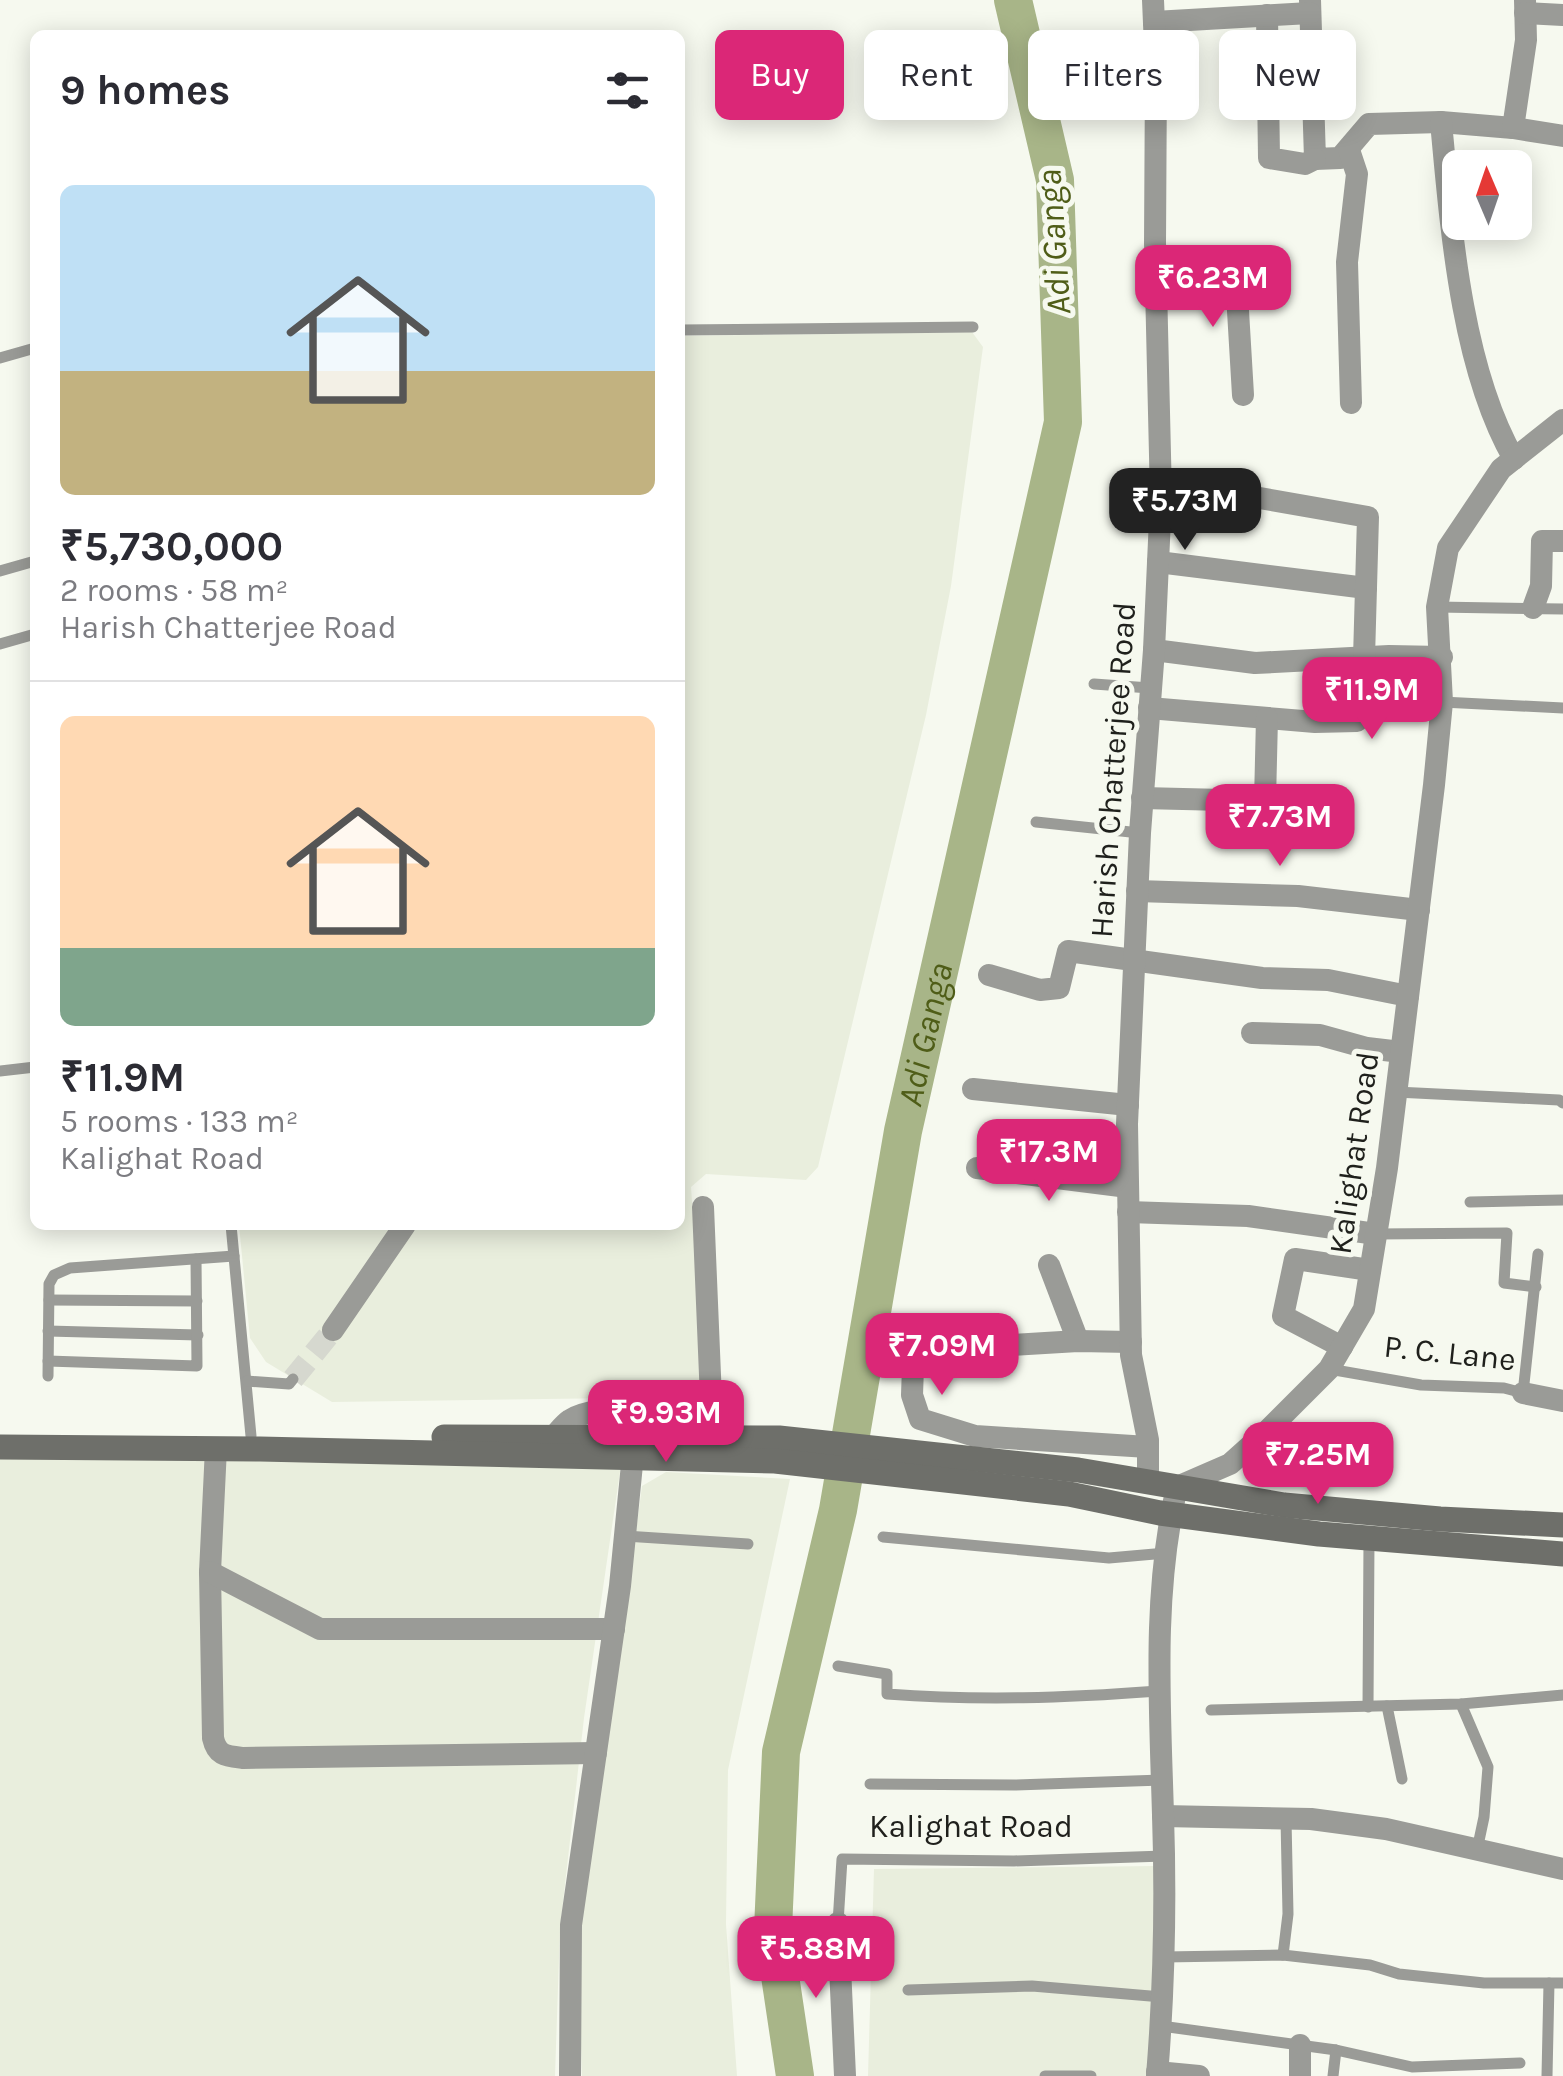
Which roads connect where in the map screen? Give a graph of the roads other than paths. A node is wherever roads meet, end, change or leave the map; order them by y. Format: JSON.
{"nodes":[{"id":1,"x":1310,"y":6,"type":"edge"},
{"id":2,"x":1525,"y":7,"type":"edge"},
{"id":3,"x":1153,"y":11,"type":"edge"},
{"id":4,"x":1267,"y":15,"type":"junction"},
{"id":5,"x":1563,"y":16,"type":"edge"},
{"id":6,"x":1441,"y":122,"type":"junction"},
{"id":7,"x":1513,"y":128,"type":"junction"},
{"id":8,"x":1563,"y":136,"type":"edge"},
{"id":9,"x":1349,"y":150,"type":"junction"},
{"id":10,"x":1315,"y":159,"type":"junction"},
{"id":11,"x":1157,"y":292,"type":"junction"},
{"id":12,"x":973,"y":326,"type":"dead end"},
{"id":13,"x":685,"y":330,"type":"edge"},
{"id":14,"x":30,"y":349,"type":"edge"},
{"id":15,"x":0,"y":358,"type":"edge"},
{"id":16,"x":1243,"y":395,"type":"dead end"},
{"id":17,"x":1351,"y":403,"type":"dead end"},
{"id":18,"x":1563,"y":420,"type":"edge"},
{"id":19,"x":1514,"y":459,"type":"junction"},
{"id":20,"x":1161,"y":488,"type":"junction"},
{"id":21,"x":1563,"y":541,"type":"edge"},
{"id":22,"x":30,"y":562,"type":"edge"},
{"id":23,"x":1158,"y":562,"type":"junction"},
{"id":24,"x":0,"y":570,"type":"edge"},
{"id":25,"x":1366,"y":588,"type":"junction"},
{"id":26,"x":1437,"y":608,"type":"junction"},
{"id":27,"x":1534,"y":608,"type":"junction"},
{"id":28,"x":1563,"y":609,"type":"edge"},
{"id":29,"x":30,"y":635,"type":"edge"},
{"id":30,"x":0,"y":644,"type":"edge"},
{"id":31,"x":1154,"y":650,"type":"junction"},
{"id":32,"x":1442,"y":657,"type":"junction"},
{"id":33,"x":1364,"y":658,"type":"junction"},
{"id":34,"x":1094,"y":684,"type":"dead end"},
{"id":35,"x":1150,"y":698,"type":"junction"},
{"id":36,"x":1442,"y":702,"type":"junction"},
{"id":37,"x":1563,"y":708,"type":"edge"},
{"id":38,"x":1267,"y":718,"type":"junction"},
{"id":39,"x":1142,"y":798,"type":"junction"},
{"id":40,"x":1036,"y":822,"type":"dead end"},
{"id":41,"x":1140,"y":833,"type":"junction"},
{"id":42,"x":1137,"y":890,"type":"junction"},
{"id":43,"x":1418,"y":910,"type":"junction"},
{"id":44,"x":1133,"y":960,"type":"junction"},
{"id":45,"x":989,"y":974,"type":"dead end"},
{"id":46,"x":1408,"y":996,"type":"junction"},
{"id":47,"x":1252,"y":1033,"type":"dead end"},
{"id":48,"x":1401,"y":1052,"type":"junction"},
{"id":49,"x":30,"y":1068,"type":"edge"},
{"id":50,"x":0,"y":1071,"type":"edge"},
{"id":51,"x":973,"y":1089,"type":"dead end"},
{"id":52,"x":1396,"y":1092,"type":"junction"},
{"id":53,"x":1563,"y":1103,"type":"edge"},
{"id":54,"x":1128,"y":1106,"type":"junction"},
{"id":55,"x":977,"y":1168,"type":"dead end"},
{"id":56,"x":1128,"y":1186,"type":"junction"},
{"id":57,"x":1563,"y":1200,"type":"edge"},
{"id":58,"x":1470,"y":1202,"type":"dead end"},
{"id":59,"x":702,"y":1207,"type":"dead end"},
{"id":60,"x":1128,"y":1212,"type":"junction"},
{"id":61,"x":231,"y":1230,"type":"edge"},
{"id":62,"x":402,"y":1230,"type":"edge"},
{"id":63,"x":1376,"y":1234,"type":"junction"},
{"id":64,"x":1538,"y":1254,"type":"dead end"},
{"id":65,"x":234,"y":1256,"type":"junction"},
{"id":66,"x":196,"y":1259,"type":"junction"},
{"id":67,"x":1048,"y":1264,"type":"dead end"},
{"id":68,"x":1370,"y":1270,"type":"junction"},
{"id":69,"x":1536,"y":1287,"type":"junction"},
{"id":70,"x":49,"y":1300,"type":"junction"},
{"id":71,"x":197,"y":1301,"type":"junction"},
{"id":72,"x":333,"y":1330,"type":"tunnel mouth"},
{"id":73,"x":48,"y":1331,"type":"junction"},
{"id":74,"x":198,"y":1335,"type":"junction"},
{"id":75,"x":1078,"y":1341,"type":"junction"},
{"id":76,"x":1131,"y":1342,"type":"junction"},
{"id":77,"x":1342,"y":1347,"type":"junction"},
{"id":78,"x":48,"y":1361,"type":"junction"},
{"id":79,"x":1329,"y":1369,"type":"junction"},
{"id":80,"x":48,"y":1376,"type":"dead end"},
{"id":81,"x":294,"y":1378,"type":"dead end"},
{"id":82,"x":247,"y":1381,"type":"junction"},
{"id":83,"x":1523,"y":1393,"type":"junction"},
{"id":84,"x":1563,"y":1402,"type":"edge"},
{"id":85,"x":0,"y":1436,"type":"edge"},
{"id":86,"x":251,"y":1436,"type":"junction"},
{"id":87,"x":553,"y":1437,"type":"junction"},
{"id":88,"x":0,"y":1447,"type":"edge"},
{"id":89,"x":216,"y":1448,"type":"junction"},
{"id":90,"x":1148,"y":1448,"type":"junction"},
{"id":91,"x":626,"y":1450,"type":"junction"},
{"id":92,"x":1073,"y":1482,"type":"junction"},
{"id":93,"x":1148,"y":1482,"type":"junction"},
{"id":94,"x":1177,"y":1487,"type":"junction"},
{"id":95,"x":1171,"y":1514,"type":"junction"},
{"id":96,"x":1563,"y":1525,"type":"edge"},
{"id":97,"x":625,"y":1536,"type":"junction"},
{"id":98,"x":882,"y":1537,"type":"dead end"},
{"id":99,"x":1368,"y":1539,"type":"junction"},
{"id":100,"x":748,"y":1544,"type":"dead end"},
{"id":101,"x":1166,"y":1553,"type":"junction"},
{"id":102,"x":1563,"y":1554,"type":"edge"},
{"id":103,"x":210,"y":1572,"type":"junction"},
{"id":104,"x":614,"y":1629,"type":"junction"},
{"id":105,"x":838,"y":1666,"type":"dead end"},
{"id":106,"x":1158,"y":1692,"type":"junction"},
{"id":107,"x":1563,"y":1695,"type":"edge"},
{"id":108,"x":1461,"y":1704,"type":"junction"},
{"id":109,"x":1387,"y":1706,"type":"junction"},
{"id":110,"x":1368,"y":1707,"type":"junction"},
{"id":111,"x":1211,"y":1710,"type":"dead end"},
{"id":112,"x":596,"y":1753,"type":"junction"},
{"id":113,"x":1402,"y":1779,"type":"dead end"},
{"id":114,"x":1162,"y":1780,"type":"junction"},
{"id":115,"x":870,"y":1784,"type":"dead end"},
{"id":116,"x":1163,"y":1816,"type":"junction"},
{"id":117,"x":1286,"y":1819,"type":"junction"},
{"id":118,"x":1477,"y":1850,"type":"junction"},
{"id":119,"x":1164,"y":1856,"type":"junction"},
{"id":120,"x":1563,"y":1869,"type":"edge"},
{"id":121,"x":838,"y":1923,"type":"joint"},
{"id":122,"x":1164,"y":1956,"type":"junction"},
{"id":123,"x":1283,"y":1956,"type":"junction"},
{"id":124,"x":1556,"y":1983,"type":"edge"},
{"id":125,"x":908,"y":1990,"type":"dead end"},
{"id":126,"x":1162,"y":1997,"type":"junction"},
{"id":127,"x":1161,"y":2026,"type":"junction"},
{"id":128,"x":1300,"y":2045,"type":"junction"},
{"id":129,"x":1336,"y":2050,"type":"junction"},
{"id":130,"x":1520,"y":2062,"type":"dead end"},
{"id":131,"x":1411,"y":2071,"type":"edge"},
{"id":132,"x":1157,"y":2074,"type":"edge"},
{"id":133,"x":570,"y":2076,"type":"edge"},
{"id":134,"x":845,"y":2076,"type":"edge"},
{"id":135,"x":1044,"y":2076,"type":"edge"},
{"id":136,"x":1091,"y":2076,"type":"edge"},
{"id":137,"x":1199,"y":2076,"type":"edge"},
{"id":138,"x":1300,"y":2076,"type":"edge"},
{"id":139,"x":1333,"y":2076,"type":"edge"},
{"id":140,"x":1546,"y":2076,"type":"edge"}],
"edges":[{"from":1,"to":4,"type":"street"},
{"from":1,"to":10,"type":"street"},
{"from":2,"to":5,"type":"street"},
{"from":2,"to":7,"type":"street"},
{"from":3,"to":4,"type":"street"},
{"from":3,"to":11,"type":"street","name":"Harish Chatterjee Road"},
{"from":4,"to":10,"type":"street"},
{"from":6,"to":7,"type":"street"},
{"from":6,"to":9,"type":"street"},
{"from":6,"to":19,"type":"street"},
{"from":7,"to":8,"type":"street"},
{"from":9,"to":10,"type":"street"},
{"from":9,"to":17,"type":"street"},
{"from":11,"to":16,"type":"street"},
{"from":11,"to":20,"type":"street","name":"Harish Chatterjee Road"},
{"from":12,"to":13,"type":"lane"},
{"from":14,"to":15,"type":"lane"},
{"from":18,"to":19,"type":"street","name":"Kalighat Road"},
{"from":19,"to":26,"type":"street","name":"Kalighat Road"},
{"from":20,"to":23,"type":"street","name":"Harish Chatterjee Road"},
{"from":20,"to":25,"type":"street"},
{"from":21,"to":27,"type":"street"},
{"from":22,"to":24,"type":"lane"},
{"from":23,"to":25,"type":"street"},
{"from":23,"to":31,"type":"street","name":"Harish Chatterjee Road"},
{"from":25,"to":33,"type":"street"},
{"from":26,"to":27,"type":"lane"},
{"from":26,"to":32,"type":"street","name":"Kalighat Road"},
{"from":27,"to":28,"type":"lane"},
{"from":29,"to":30,"type":"lane"},
{"from":31,"to":33,"type":"street"},
{"from":31,"to":35,"type":"street","name":"Harish Chatterjee Road"},
{"from":32,"to":33,"type":"street"},
{"from":32,"to":36,"type":"street","name":"Kalighat Road"},
{"from":33,"to":38,"type":"street"},
{"from":34,"to":35,"type":"lane"},
{"from":35,"to":38,"type":"street"},
{"from":35,"to":39,"type":"street","name":"Harish Chatterjee Road"},
{"from":36,"to":37,"type":"lane"},
{"from":36,"to":43,"type":"street","name":"Kalighat Road"},
{"from":38,"to":39,"type":"street"},
{"from":39,"to":41,"type":"street","name":"Harish Chatterjee Road"},
{"from":40,"to":41,"type":"lane"},
{"from":41,"to":42,"type":"street","name":"Harish Chatterjee Road"},
{"from":42,"to":43,"type":"street"},
{"from":42,"to":44,"type":"street","name":"Harish Chatterjee Road"},
{"from":43,"to":46,"type":"street","name":"Kalighat Road"},
{"from":44,"to":45,"type":"street"},
{"from":44,"to":46,"type":"street"},
{"from":44,"to":54,"type":"street","name":"Harish Chatterjee Road"},
{"from":46,"to":48,"type":"street","name":"Kalighat Road"},
{"from":47,"to":48,"type":"street"},
{"from":48,"to":52,"type":"street","name":"Kalighat Road"},
{"from":49,"to":50,"type":"lane"},
{"from":51,"to":54,"type":"street"},
{"from":52,"to":53,"type":"lane"},
{"from":52,"to":63,"type":"street","name":"Kalighat Road"},
{"from":54,"to":56,"type":"street","name":"Harish Chatterjee Road"},
{"from":55,"to":56,"type":"street"},
{"from":56,"to":60,"type":"street","name":"Harish Chatterjee Road"},
{"from":57,"to":58,"type":"lane"},
{"from":59,"to":87,"type":"street"},
{"from":60,"to":63,"type":"street"},
{"from":60,"to":76,"type":"street","name":"Harish Chatterjee Road"},
{"from":61,"to":65,"type":"lane"},
{"from":62,"to":72,"type":"street"},
{"from":63,"to":68,"type":"street","name":"Kalighat Road"},
{"from":63,"to":69,"type":"lane"},
{"from":64,"to":69,"type":"lane"},
{"from":65,"to":66,"type":"lane"},
{"from":65,"to":82,"type":"lane"},
{"from":66,"to":70,"type":"lane"},
{"from":66,"to":71,"type":"lane"},
{"from":67,"to":75,"type":"street"},
{"from":68,"to":77,"type":"street","name":"Kalighat Road"},
{"from":68,"to":77,"type":"street"},
{"from":69,"to":83,"type":"lane"},
{"from":70,"to":71,"type":"lane"},
{"from":70,"to":73,"type":"lane"},
{"from":71,"to":74,"type":"lane"},
{"from":73,"to":74,"type":"lane"},
{"from":73,"to":78,"type":"lane"},
{"from":74,"to":78,"type":"lane"},
{"from":75,"to":76,"type":"street"},
{"from":75,"to":90,"type":"street"},
{"from":76,"to":90,"type":"street","name":"Harish Chatterjee Road"},
{"from":77,"to":79,"type":"street","name":"Kalighat Road"},
{"from":78,"to":80,"type":"lane"},
{"from":79,"to":83,"type":"lane","name":"P. C. Lane"},
{"from":79,"to":94,"type":"street","name":"Kalighat Road"},
{"from":81,"to":82,"type":"lane"},
{"from":82,"to":86,"type":"lane"},
{"from":83,"to":84,"type":"street","name":"P. C. Lane"},
{"from":85,"to":86,"type":"main road"},
{"from":86,"to":87,"type":"main road"},
{"from":87,"to":91,"type":"main road"},
{"from":88,"to":89,"type":"main road"},
{"from":89,"to":91,"type":"main road"},
{"from":89,"to":103,"type":"street"},
{"from":90,"to":93,"type":"street","name":"Harish Chatterjee Road"},
{"from":91,"to":92,"type":"main road"},
{"from":91,"to":97,"type":"street"},
{"from":92,"to":93,"type":"main road"},
{"from":92,"to":95,"type":"main road"},
{"from":93,"to":94,"type":"main road"},
{"from":94,"to":95,"type":"street"},
{"from":94,"to":96,"type":"main road"},
{"from":95,"to":99,"type":"main road"},
{"from":95,"to":101,"type":"street"},
{"from":97,"to":100,"type":"lane"},
{"from":97,"to":104,"type":"street"},
{"from":98,"to":101,"type":"lane"},
{"from":99,"to":102,"type":"main road"},
{"from":99,"to":110,"type":"lane"},
{"from":101,"to":106,"type":"street"},
{"from":103,"to":104,"type":"street"},
{"from":103,"to":112,"type":"street"},
{"from":104,"to":112,"type":"street"},
{"from":105,"to":106,"type":"lane"},
{"from":106,"to":114,"type":"street"},
{"from":107,"to":108,"type":"lane"},
{"from":108,"to":109,"type":"lane"},
{"from":108,"to":118,"type":"lane"},
{"from":109,"to":110,"type":"lane"},
{"from":109,"to":113,"type":"lane"},
{"from":110,"to":111,"type":"lane"},
{"from":112,"to":133,"type":"street"},
{"from":114,"to":115,"type":"lane"},
{"from":114,"to":116,"type":"street"},
{"from":116,"to":117,"type":"street"},
{"from":116,"to":119,"type":"street"},
{"from":117,"to":118,"type":"street"},
{"from":117,"to":123,"type":"lane"},
{"from":118,"to":120,"type":"street"},
{"from":119,"to":121,"type":"lane","name":"Kalighat Road"},
{"from":119,"to":122,"type":"street"},
{"from":121,"to":134,"type":"street"},
{"from":122,"to":123,"type":"lane"},
{"from":122,"to":126,"type":"street"},
{"from":123,"to":124,"type":"lane"},
{"from":124,"to":140,"type":"lane"},
{"from":125,"to":126,"type":"lane"},
{"from":126,"to":127,"type":"street"},
{"from":127,"to":128,"type":"lane"},
{"from":127,"to":132,"type":"street"},
{"from":128,"to":129,"type":"lane"},
{"from":128,"to":138,"type":"street"},
{"from":129,"to":131,"type":"lane"},
{"from":129,"to":139,"type":"lane"},
{"from":130,"to":131,"type":"lane"},
{"from":132,"to":137,"type":"street"},
{"from":135,"to":136,"type":"lane"}]}
